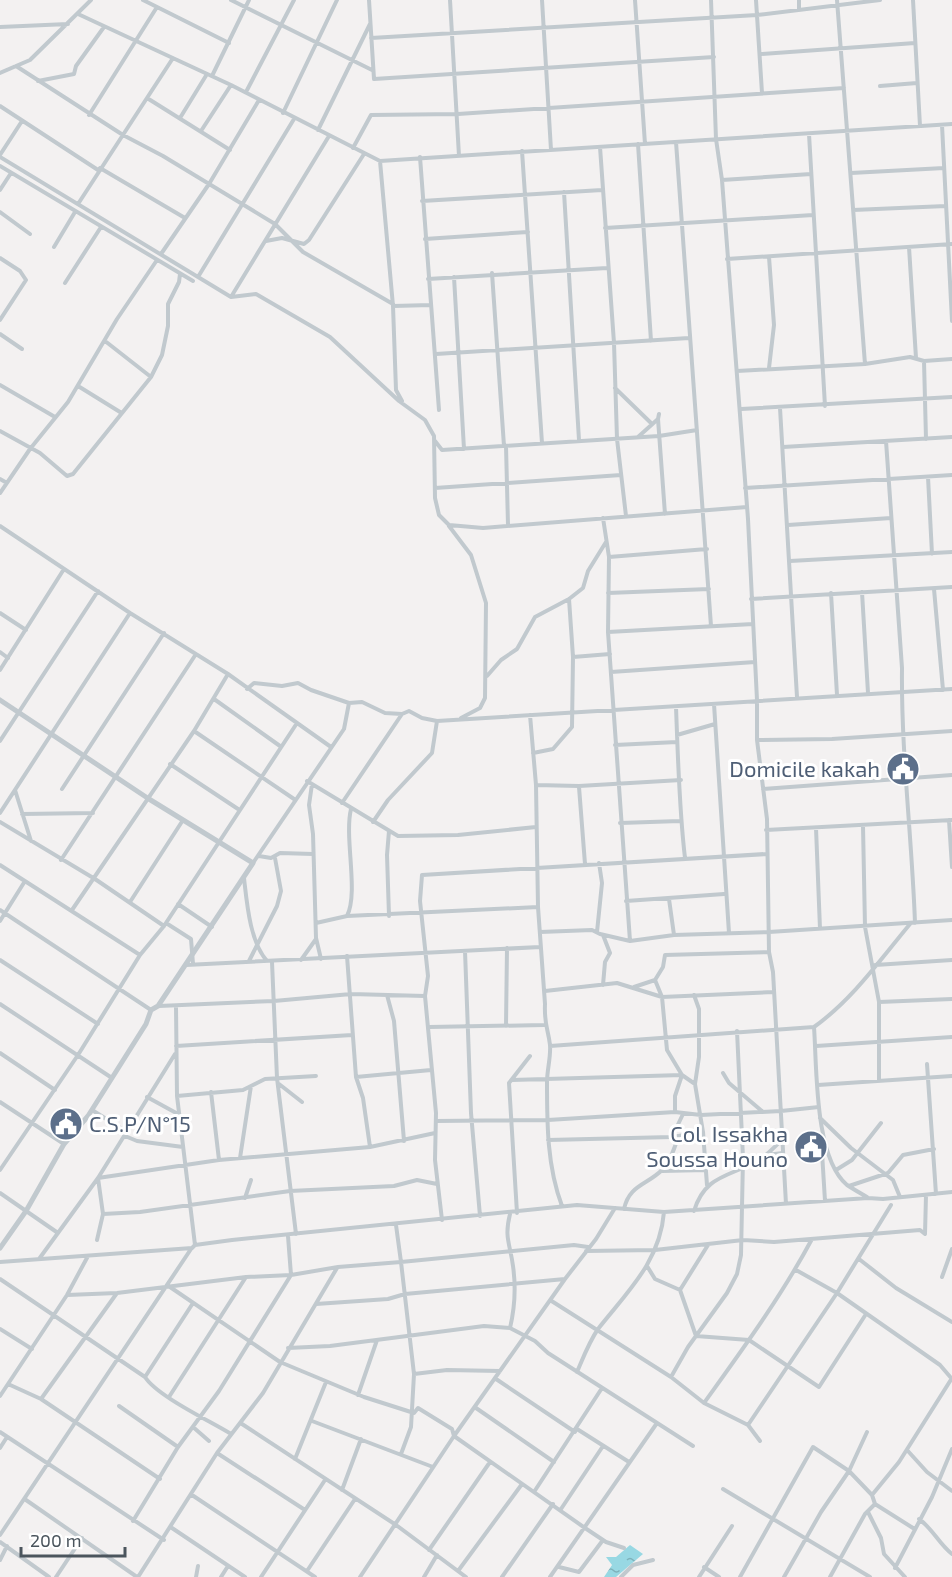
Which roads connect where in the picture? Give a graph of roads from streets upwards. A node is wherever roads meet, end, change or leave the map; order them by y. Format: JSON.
{"nodes":[{"id":1,"x":92,"y":0,"type":"edge"},
{"id":2,"x":142,"y":0,"type":"edge"},
{"id":3,"x":231,"y":0,"type":"edge"},
{"id":4,"x":249,"y":0,"type":"edge"},
{"id":5,"x":294,"y":0,"type":"edge"},
{"id":6,"x":338,"y":0,"type":"edge"},
{"id":7,"x":369,"y":0,"type":"edge"},
{"id":8,"x":450,"y":0,"type":"edge"},
{"id":9,"x":542,"y":0,"type":"edge"},
{"id":10,"x":635,"y":0,"type":"edge"},
{"id":11,"x":711,"y":0,"type":"edge"},
{"id":12,"x":756,"y":0,"type":"edge"},
{"id":13,"x":799,"y":0,"type":"edge"},
{"id":14,"x":880,"y":0,"type":"edge"},
{"id":15,"x":913,"y":0,"type":"edge"},
{"id":16,"x":837,"y":3,"type":"edge"},
{"id":17,"x":157,"y":7,"type":"junction"},
{"id":18,"x":246,"y":7,"type":"junction"},
{"id":19,"x":799,"y":10,"type":"junction"},
{"id":20,"x":78,"y":14,"type":"junction"},
{"id":21,"x":757,"y":15,"type":"junction"},
{"id":22,"x":712,"y":17,"type":"junction"},
{"id":23,"x":636,"y":22,"type":"junction"},
{"id":24,"x":70,"y":23,"type":"junction"},
{"id":25,"x":370,"y":23,"type":"junction"},
{"id":26,"x":282,"y":25,"type":"junction"},
{"id":27,"x":0,"y":27,"type":"edge"},
{"id":28,"x":104,"y":27,"type":"junction"},
{"id":29,"x":543,"y":27,"type":"junction"},
{"id":30,"x":452,"y":33,"type":"junction"},
{"id":31,"x":371,"y":38,"type":"junction"},
{"id":32,"x":136,"y":41,"type":"junction"},
{"id":33,"x":317,"y":42,"type":"junction"},
{"id":34,"x":229,"y":43,"type":"junction"},
{"id":35,"x":915,"y":43,"type":"junction"},
{"id":36,"x":839,"y":50,"type":"junction"},
{"id":37,"x":760,"y":54,"type":"junction"},
{"id":38,"x":714,"y":57,"type":"junction"},
{"id":39,"x":173,"y":58,"type":"junction"},
{"id":40,"x":353,"y":60,"type":"junction"},
{"id":41,"x":639,"y":62,"type":"junction"},
{"id":42,"x":16,"y":66,"type":"junction"},
{"id":43,"x":546,"y":68,"type":"junction"},
{"id":44,"x":373,"y":70,"type":"junction"},
{"id":45,"x":0,"y":73,"type":"edge"},
{"id":46,"x":455,"y":74,"type":"junction"},
{"id":47,"x":209,"y":75,"type":"junction"},
{"id":48,"x":38,"y":81,"type":"junction"},
{"id":49,"x":917,"y":83,"type":"junction"},
{"id":50,"x":231,"y":85,"type":"junction"},
{"id":51,"x":880,"y":86,"type":"dead end"},
{"id":52,"x":844,"y":88,"type":"junction"},
{"id":53,"x":246,"y":93,"type":"junction"},
{"id":54,"x":762,"y":93,"type":"junction"},
{"id":55,"x":715,"y":97,"type":"junction"},
{"id":56,"x":147,"y":98,"type":"junction"},
{"id":57,"x":259,"y":100,"type":"junction"},
{"id":58,"x":642,"y":102,"type":"junction"},
{"id":59,"x":0,"y":106,"type":"edge"},
{"id":60,"x":549,"y":107,"type":"junction"},
{"id":61,"x":283,"y":113,"type":"junction"},
{"id":62,"x":458,"y":114,"type":"junction"},
{"id":63,"x":89,"y":115,"type":"junction"},
{"id":64,"x":180,"y":118,"type":"junction"},
{"id":65,"x":294,"y":119,"type":"junction"},
{"id":66,"x":22,"y":121,"type":"junction"},
{"id":67,"x":952,"y":124,"type":"edge"},
{"id":68,"x":942,"y":125,"type":"junction"},
{"id":69,"x":920,"y":126,"type":"junction"},
{"id":70,"x":318,"y":130,"type":"junction"},
{"id":71,"x":201,"y":131,"type":"junction"},
{"id":72,"x":848,"y":131,"type":"junction"},
{"id":73,"x":809,"y":134,"type":"junction"},
{"id":74,"x":123,"y":135,"type":"junction"},
{"id":75,"x":328,"y":136,"type":"junction"},
{"id":76,"x":716,"y":139,"type":"junction"},
{"id":77,"x":676,"y":142,"type":"junction"},
{"id":78,"x":638,"y":144,"type":"junction"},
{"id":79,"x":645,"y":144,"type":"junction"},
{"id":80,"x":600,"y":147,"type":"junction"},
{"id":81,"x":353,"y":148,"type":"junction"},
{"id":82,"x":230,"y":150,"type":"junction"},
{"id":83,"x":551,"y":150,"type":"junction"},
{"id":84,"x":522,"y":152,"type":"junction"},
{"id":85,"x":364,"y":153,"type":"junction"},
{"id":86,"x":0,"y":156,"type":"edge"},
{"id":87,"x":459,"y":156,"type":"junction"},
{"id":88,"x":420,"y":157,"type":"junction"},
{"id":89,"x":380,"y":161,"type":"junction"},
{"id":90,"x":0,"y":166,"type":"edge"},
{"id":91,"x":944,"y":168,"type":"junction"},
{"id":92,"x":99,"y":169,"type":"junction"},
{"id":93,"x":12,"y":173,"type":"junction"},
{"id":94,"x":851,"y":173,"type":"junction"},
{"id":95,"x":811,"y":174,"type":"junction"},
{"id":96,"x":722,"y":180,"type":"junction"},
{"id":97,"x":209,"y":184,"type":"junction"},
{"id":98,"x":0,"y":190,"type":"edge"},
{"id":99,"x":602,"y":190,"type":"junction"},
{"id":100,"x":564,"y":192,"type":"junction"},
{"id":101,"x":525,"y":194,"type":"junction"},
{"id":102,"x":422,"y":201,"type":"junction"},
{"id":103,"x":78,"y":204,"type":"junction"},
{"id":104,"x":242,"y":204,"type":"junction"},
{"id":105,"x":946,"y":206,"type":"junction"},
{"id":106,"x":853,"y":210,"type":"junction"},
{"id":107,"x":75,"y":211,"type":"junction"},
{"id":108,"x":0,"y":212,"type":"edge"},
{"id":109,"x":813,"y":215,"type":"junction"},
{"id":110,"x":185,"y":218,"type":"junction"},
{"id":111,"x":725,"y":220,"type":"junction"},
{"id":112,"x":275,"y":224,"type":"junction"},
{"id":113,"x":682,"y":224,"type":"junction"},
{"id":114,"x":101,"y":227,"type":"junction"},
{"id":115,"x":645,"y":227,"type":"junction"},
{"id":116,"x":605,"y":228,"type":"junction"},
{"id":117,"x":528,"y":232,"type":"junction"},
{"id":118,"x":30,"y":234,"type":"dead end"},
{"id":119,"x":425,"y":239,"type":"junction"},
{"id":120,"x":266,"y":241,"type":"junction"},
{"id":121,"x":296,"y":244,"type":"junction"},
{"id":122,"x":950,"y":244,"type":"edge"},
{"id":123,"x":54,"y":247,"type":"dead end"},
{"id":124,"x":909,"y":247,"type":"junction"},
{"id":125,"x":856,"y":250,"type":"junction"},
{"id":126,"x":161,"y":254,"type":"junction"},
{"id":127,"x":815,"y":254,"type":"junction"},
{"id":128,"x":769,"y":257,"type":"junction"},
{"id":129,"x":0,"y":258,"type":"edge"},
{"id":130,"x":727,"y":259,"type":"junction"},
{"id":131,"x":157,"y":260,"type":"junction"},
{"id":132,"x":607,"y":267,"type":"junction"},
{"id":133,"x":568,"y":269,"type":"junction"},
{"id":134,"x":531,"y":272,"type":"junction"},
{"id":135,"x":492,"y":273,"type":"junction"},
{"id":136,"x":180,"y":274,"type":"junction"},
{"id":137,"x":198,"y":277,"type":"junction"},
{"id":138,"x":454,"y":277,"type":"junction"},
{"id":139,"x":428,"y":279,"type":"junction"},
{"id":140,"x":193,"y":281,"type":"dead end"},
{"id":141,"x":951,"y":282,"type":"edge"},
{"id":142,"x":65,"y":283,"type":"dead end"},
{"id":143,"x":231,"y":297,"type":"junction"},
{"id":144,"x":393,"y":305,"type":"junction"},
{"id":145,"x":431,"y":305,"type":"junction"},
{"id":146,"x":0,"y":320,"type":"edge"},
{"id":147,"x":952,"y":321,"type":"edge"},
{"id":148,"x":0,"y":334,"type":"edge"},
{"id":149,"x":689,"y":338,"type":"junction"},
{"id":150,"x":105,"y":341,"type":"junction"},
{"id":151,"x":651,"y":341,"type":"junction"},
{"id":152,"x":614,"y":343,"type":"junction"},
{"id":153,"x":574,"y":347,"type":"junction"},
{"id":154,"x":22,"y":349,"type":"dead end"},
{"id":155,"x":535,"y":349,"type":"junction"},
{"id":156,"x":498,"y":351,"type":"junction"},
{"id":157,"x":436,"y":354,"type":"junction"},
{"id":158,"x":459,"y":354,"type":"junction"},
{"id":159,"x":916,"y":358,"type":"junction"},
{"id":160,"x":952,"y":358,"type":"edge"},
{"id":161,"x":924,"y":361,"type":"junction"},
{"id":162,"x":865,"y":364,"type":"junction"},
{"id":163,"x":822,"y":366,"type":"junction"},
{"id":164,"x":769,"y":368,"type":"junction"},
{"id":165,"x":737,"y":371,"type":"junction"},
{"id":166,"x":151,"y":377,"type":"junction"},
{"id":167,"x":0,"y":385,"type":"edge"},
{"id":168,"x":78,"y":386,"type":"junction"},
{"id":169,"x":615,"y":387,"type":"junction"},
{"id":170,"x":952,"y":398,"type":"edge"},
{"id":171,"x":926,"y":399,"type":"junction"},
{"id":172,"x":404,"y":403,"type":"junction"},
{"id":173,"x":825,"y":406,"type":"junction"},
{"id":174,"x":780,"y":408,"type":"junction"},
{"id":175,"x":741,"y":409,"type":"junction"},
{"id":176,"x":439,"y":410,"type":"dead end"},
{"id":177,"x":120,"y":412,"type":"junction"},
{"id":178,"x":55,"y":417,"type":"junction"},
{"id":179,"x":651,"y":423,"type":"junction"},
{"id":180,"x":697,"y":430,"type":"junction"},
{"id":181,"x":0,"y":431,"type":"edge"},
{"id":182,"x":659,"y":436,"type":"junction"},
{"id":183,"x":638,"y":437,"type":"junction"},
{"id":184,"x":952,"y":437,"type":"edge"},
{"id":185,"x":617,"y":438,"type":"junction"},
{"id":186,"x":926,"y":439,"type":"junction"},
{"id":187,"x":434,"y":440,"type":"junction"},
{"id":188,"x":579,"y":440,"type":"junction"},
{"id":189,"x":886,"y":441,"type":"junction"},
{"id":190,"x":542,"y":443,"type":"junction"},
{"id":191,"x":505,"y":446,"type":"junction"},
{"id":192,"x":783,"y":447,"type":"junction"},
{"id":193,"x":30,"y":449,"type":"junction"},
{"id":194,"x":464,"y":449,"type":"junction"},
{"id":195,"x":621,"y":475,"type":"junction"},
{"id":196,"x":952,"y":475,"type":"edge"},
{"id":197,"x":928,"y":477,"type":"junction"},
{"id":198,"x":0,"y":479,"type":"edge"},
{"id":199,"x":889,"y":480,"type":"junction"},
{"id":200,"x":7,"y":483,"type":"junction"},
{"id":201,"x":506,"y":484,"type":"junction"},
{"id":202,"x":784,"y":486,"type":"junction"},
{"id":203,"x":435,"y":488,"type":"junction"},
{"id":204,"x":745,"y":488,"type":"junction"},
{"id":205,"x":0,"y":493,"type":"edge"},
{"id":206,"x":747,"y":507,"type":"junction"},
{"id":207,"x":704,"y":511,"type":"junction"},
{"id":208,"x":665,"y":514,"type":"junction"},
{"id":209,"x":626,"y":516,"type":"junction"},
{"id":210,"x":603,"y":518,"type":"junction"},
{"id":211,"x":891,"y":518,"type":"junction"},
{"id":212,"x":449,"y":525,"type":"junction"},
{"id":213,"x":508,"y":525,"type":"junction"},
{"id":214,"x":788,"y":525,"type":"junction"},
{"id":215,"x":0,"y":526,"type":"edge"},
{"id":216,"x":606,"y":542,"type":"junction"},
{"id":217,"x":706,"y":549,"type":"junction"},
{"id":218,"x":952,"y":552,"type":"edge"},
{"id":219,"x":932,"y":554,"type":"junction"},
{"id":220,"x":894,"y":555,"type":"junction"},
{"id":221,"x":609,"y":557,"type":"junction"},
{"id":222,"x":790,"y":561,"type":"junction"},
{"id":223,"x":64,"y":569,"type":"junction"},
{"id":224,"x":952,"y":587,"type":"edge"},
{"id":225,"x":709,"y":589,"type":"junction"},
{"id":226,"x":934,"y":589,"type":"junction"},
{"id":227,"x":896,"y":590,"type":"junction"},
{"id":228,"x":98,"y":591,"type":"junction"},
{"id":229,"x":862,"y":592,"type":"junction"},
{"id":230,"x":608,"y":593,"type":"junction"},
{"id":231,"x":831,"y":593,"type":"junction"},
{"id":232,"x":793,"y":595,"type":"junction"},
{"id":233,"x":569,"y":599,"type":"junction"},
{"id":234,"x":751,"y":599,"type":"junction"},
{"id":235,"x":0,"y":613,"type":"edge"},
{"id":236,"x":130,"y":613,"type":"junction"},
{"id":237,"x":753,"y":624,"type":"junction"},
{"id":238,"x":711,"y":626,"type":"junction"},
{"id":239,"x":26,"y":630,"type":"junction"},
{"id":240,"x":608,"y":632,"type":"junction"},
{"id":241,"x":164,"y":633,"type":"junction"},
{"id":242,"x":0,"y":652,"type":"edge"},
{"id":243,"x":196,"y":654,"type":"junction"},
{"id":244,"x":610,"y":654,"type":"junction"},
{"id":245,"x":573,"y":657,"type":"junction"},
{"id":246,"x":8,"y":658,"type":"junction"},
{"id":247,"x":755,"y":662,"type":"junction"},
{"id":248,"x":0,"y":670,"type":"edge"},
{"id":249,"x":611,"y":672,"type":"junction"},
{"id":250,"x":228,"y":674,"type":"junction"},
{"id":251,"x":486,"y":676,"type":"junction"},
{"id":252,"x":247,"y":689,"type":"junction"},
{"id":253,"x":952,"y":689,"type":"edge"},
{"id":254,"x":943,"y":690,"type":"junction"},
{"id":255,"x":900,"y":691,"type":"junction"},
{"id":256,"x":868,"y":693,"type":"junction"},
{"id":257,"x":837,"y":695,"type":"junction"},
{"id":258,"x":797,"y":697,"type":"junction"},
{"id":259,"x":214,"y":699,"type":"junction"},
{"id":260,"x":0,"y":700,"type":"edge"},
{"id":261,"x":757,"y":700,"type":"junction"},
{"id":262,"x":349,"y":703,"type":"junction"},
{"id":263,"x":714,"y":704,"type":"junction"},
{"id":264,"x":676,"y":706,"type":"junction"},
{"id":265,"x":613,"y":710,"type":"junction"},
{"id":266,"x":19,"y":712,"type":"junction"},
{"id":267,"x":573,"y":713,"type":"junction"},
{"id":268,"x":402,"y":714,"type":"junction"},
{"id":269,"x":530,"y":715,"type":"junction"},
{"id":270,"x":454,"y":720,"type":"junction"},
{"id":271,"x":437,"y":721,"type":"junction"},
{"id":272,"x":297,"y":723,"type":"junction"},
{"id":273,"x":715,"y":724,"type":"junction"},
{"id":274,"x":194,"y":731,"type":"junction"},
{"id":275,"x":952,"y":731,"type":"edge"},
{"id":276,"x":51,"y":734,"type":"junction"},
{"id":277,"x":677,"y":735,"type":"junction"},
{"id":278,"x":905,"y":735,"type":"junction"},
{"id":279,"x":757,"y":740,"type":"junction"},
{"id":280,"x":0,"y":741,"type":"edge"},
{"id":281,"x":677,"y":742,"type":"junction"},
{"id":282,"x":615,"y":745,"type":"junction"},
{"id":283,"x":280,"y":746,"type":"junction"},
{"id":284,"x":331,"y":747,"type":"junction"},
{"id":285,"x":533,"y":753,"type":"junction"},
{"id":286,"x":84,"y":755,"type":"junction"},
{"id":287,"x":170,"y":764,"type":"junction"},
{"id":288,"x":260,"y":775,"type":"junction"},
{"id":289,"x":952,"y":775,"type":"edge"},
{"id":290,"x":117,"y":776,"type":"junction"},
{"id":291,"x":907,"y":778,"type":"junction"},
{"id":292,"x":307,"y":780,"type":"junction"},
{"id":293,"x":681,"y":780,"type":"junction"},
{"id":294,"x":312,"y":784,"type":"junction"},
{"id":295,"x":619,"y":784,"type":"junction"},
{"id":296,"x":536,"y":785,"type":"junction"},
{"id":297,"x":579,"y":786,"type":"junction"},
{"id":298,"x":62,"y":789,"type":"dead end"},
{"id":299,"x":763,"y":789,"type":"junction"},
{"id":300,"x":15,"y":790,"type":"junction"},
{"id":301,"x":149,"y":799,"type":"junction"},
{"id":302,"x":294,"y":799,"type":"junction"},
{"id":303,"x":342,"y":803,"type":"junction"},
{"id":304,"x":238,"y":809,"type":"junction"},
{"id":305,"x":351,"y":809,"type":"junction"},
{"id":306,"x":0,"y":813,"type":"edge"},
{"id":307,"x":93,"y":813,"type":"junction"},
{"id":308,"x":22,"y":814,"type":"junction"},
{"id":309,"x":183,"y":820,"type":"junction"},
{"id":310,"x":951,"y":820,"type":"edge"},
{"id":311,"x":680,"y":821,"type":"junction"},
{"id":312,"x":0,"y":822,"type":"edge"},
{"id":313,"x":373,"y":822,"type":"junction"},
{"id":314,"x":910,"y":822,"type":"junction"},
{"id":315,"x":620,"y":823,"type":"junction"},
{"id":316,"x":863,"y":826,"type":"junction"},
{"id":317,"x":536,"y":827,"type":"junction"},
{"id":318,"x":816,"y":828,"type":"junction"},
{"id":319,"x":389,"y":831,"type":"junction"},
{"id":320,"x":766,"y":831,"type":"junction"},
{"id":321,"x":31,"y":841,"type":"junction"},
{"id":322,"x":217,"y":842,"type":"junction"},
{"id":323,"x":313,"y":854,"type":"junction"},
{"id":324,"x":766,"y":854,"type":"junction"},
{"id":325,"x":259,"y":856,"type":"junction"},
{"id":326,"x":722,"y":857,"type":"junction"},
{"id":327,"x":275,"y":858,"type":"junction"},
{"id":328,"x":685,"y":858,"type":"junction"},
{"id":329,"x":61,"y":860,"type":"junction"},
{"id":330,"x":624,"y":861,"type":"junction"},
{"id":331,"x":253,"y":863,"type":"junction"},
{"id":332,"x":599,"y":863,"type":"junction"},
{"id":333,"x":585,"y":864,"type":"junction"},
{"id":334,"x":0,"y":865,"type":"edge"},
{"id":335,"x":536,"y":867,"type":"junction"},
{"id":336,"x":952,"y":867,"type":"edge"},
{"id":337,"x":244,"y":878,"type":"junction"},
{"id":338,"x":95,"y":879,"type":"junction"},
{"id":339,"x":25,"y":882,"type":"junction"},
{"id":340,"x":724,"y":894,"type":"junction"},
{"id":341,"x":669,"y":899,"type":"junction"},
{"id":342,"x":626,"y":901,"type":"junction"},
{"id":343,"x":130,"y":902,"type":"junction"},
{"id":344,"x":178,"y":904,"type":"junction"},
{"id":345,"x":538,"y":908,"type":"junction"},
{"id":346,"x":0,"y":910,"type":"edge"},
{"id":347,"x":72,"y":910,"type":"junction"},
{"id":348,"x":5,"y":913,"type":"junction"},
{"id":349,"x":422,"y":914,"type":"junction"},
{"id":350,"x":347,"y":916,"type":"junction"},
{"id":351,"x":389,"y":916,"type":"junction"},
{"id":352,"x":952,"y":920,"type":"edge"},
{"id":353,"x":0,"y":921,"type":"edge"},
{"id":354,"x":316,"y":923,"type":"junction"},
{"id":355,"x":913,"y":923,"type":"junction"},
{"id":356,"x":165,"y":924,"type":"junction"},
{"id":357,"x":212,"y":927,"type":"junction"},
{"id":358,"x":865,"y":927,"type":"junction"},
{"id":359,"x":820,"y":929,"type":"junction"},
{"id":360,"x":540,"y":932,"type":"junction"},
{"id":361,"x":597,"y":932,"type":"junction"},
{"id":362,"x":769,"y":932,"type":"junction"},
{"id":363,"x":729,"y":933,"type":"junction"},
{"id":364,"x":603,"y":935,"type":"junction"},
{"id":365,"x":674,"y":935,"type":"junction"},
{"id":366,"x":316,"y":938,"type":"junction"},
{"id":367,"x":630,"y":941,"type":"junction"},
{"id":368,"x":258,"y":945,"type":"junction"},
{"id":369,"x":540,"y":947,"type":"junction"},
{"id":370,"x":507,"y":948,"type":"junction"},
{"id":371,"x":465,"y":951,"type":"junction"},
{"id":372,"x":769,"y":952,"type":"junction"},
{"id":373,"x":426,"y":953,"type":"junction"},
{"id":374,"x":140,"y":955,"type":"junction"},
{"id":375,"x":193,"y":956,"type":"junction"},
{"id":376,"x":346,"y":956,"type":"junction"},
{"id":377,"x":321,"y":959,"type":"junction"},
{"id":378,"x":0,"y":960,"type":"edge"},
{"id":379,"x":952,"y":960,"type":"edge"},
{"id":380,"x":301,"y":961,"type":"junction"},
{"id":381,"x":249,"y":962,"type":"junction"},
{"id":382,"x":270,"y":962,"type":"junction"},
{"id":383,"x":189,"y":964,"type":"junction"},
{"id":384,"x":873,"y":967,"type":"junction"},
{"id":385,"x":656,"y":980,"type":"junction"},
{"id":386,"x":603,"y":985,"type":"junction"},
{"id":387,"x":633,"y":987,"type":"junction"},
{"id":388,"x":118,"y":989,"type":"junction"},
{"id":389,"x":544,"y":992,"type":"junction"},
{"id":390,"x":773,"y":992,"type":"junction"},
{"id":391,"x":351,"y":994,"type":"junction"},
{"id":392,"x":387,"y":995,"type":"junction"},
{"id":393,"x":694,"y":995,"type":"junction"},
{"id":394,"x":425,"y":996,"type":"junction"},
{"id":395,"x":662,"y":997,"type":"junction"},
{"id":396,"x":952,"y":999,"type":"edge"},
{"id":397,"x":274,"y":1001,"type":"junction"},
{"id":398,"x":879,"y":1002,"type":"junction"},
{"id":399,"x":0,"y":1004,"type":"edge"},
{"id":400,"x":158,"y":1006,"type":"junction"},
{"id":401,"x":176,"y":1006,"type":"junction"},
{"id":402,"x":151,"y":1010,"type":"junction"},
{"id":403,"x":98,"y":1024,"type":"junction"},
{"id":404,"x":544,"y":1025,"type":"junction"},
{"id":405,"x":506,"y":1026,"type":"junction"},
{"id":406,"x":429,"y":1027,"type":"junction"},
{"id":407,"x":467,"y":1027,"type":"junction"},
{"id":408,"x":814,"y":1027,"type":"junction"},
{"id":409,"x":776,"y":1029,"type":"junction"},
{"id":410,"x":737,"y":1031,"type":"junction"},
{"id":411,"x":352,"y":1035,"type":"junction"},
{"id":412,"x":699,"y":1035,"type":"junction"},
{"id":413,"x":668,"y":1036,"type":"junction"},
{"id":414,"x":952,"y":1037,"type":"edge"},
{"id":415,"x":276,"y":1040,"type":"junction"},
{"id":416,"x":879,"y":1042,"type":"junction"},
{"id":417,"x":176,"y":1046,"type":"junction"},
{"id":418,"x":550,"y":1046,"type":"junction"},
{"id":419,"x":816,"y":1046,"type":"junction"},
{"id":420,"x":0,"y":1053,"type":"edge"},
{"id":421,"x":175,"y":1054,"type":"junction"},
{"id":422,"x":78,"y":1055,"type":"junction"},
{"id":423,"x":530,"y":1056,"type":"dead end"},
{"id":424,"x":927,"y":1064,"type":"dead end"},
{"id":425,"x":431,"y":1070,"type":"junction"},
{"id":426,"x":723,"y":1073,"type":"dead end"},
{"id":427,"x":399,"y":1075,"type":"junction"},
{"id":428,"x":682,"y":1075,"type":"junction"},
{"id":429,"x":316,"y":1076,"type":"dead end"},
{"id":430,"x":952,"y":1076,"type":"edge"},
{"id":431,"x":356,"y":1077,"type":"junction"},
{"id":432,"x":928,"y":1077,"type":"junction"},
{"id":433,"x":112,"y":1078,"type":"junction"},
{"id":434,"x":277,"y":1078,"type":"junction"},
{"id":435,"x":512,"y":1080,"type":"junction"},
{"id":436,"x":547,"y":1080,"type":"junction"},
{"id":437,"x":879,"y":1080,"type":"junction"},
{"id":438,"x":278,"y":1084,"type":"junction"},
{"id":439,"x":695,"y":1084,"type":"junction"},
{"id":440,"x":818,"y":1085,"type":"junction"},
{"id":441,"x":251,"y":1086,"type":"junction"},
{"id":442,"x":55,"y":1090,"type":"junction"},
{"id":443,"x":740,"y":1091,"type":"junction"},
{"id":444,"x":211,"y":1092,"type":"junction"},
{"id":445,"x":177,"y":1096,"type":"junction"},
{"id":446,"x":147,"y":1097,"type":"junction"},
{"id":447,"x":0,"y":1102,"type":"edge"},
{"id":448,"x":302,"y":1102,"type":"dead end"},
{"id":449,"x":819,"y":1107,"type":"junction"},
{"id":450,"x":92,"y":1110,"type":"junction"},
{"id":451,"x":675,"y":1112,"type":"junction"},
{"id":452,"x":764,"y":1112,"type":"junction"},
{"id":453,"x":781,"y":1112,"type":"junction"},
{"id":454,"x":742,"y":1113,"type":"junction"},
{"id":455,"x":179,"y":1114,"type":"junction"},
{"id":456,"x":683,"y":1114,"type":"junction"},
{"id":457,"x":701,"y":1115,"type":"junction"},
{"id":458,"x":820,"y":1118,"type":"junction"},
{"id":459,"x":512,"y":1119,"type":"junction"},
{"id":460,"x":472,"y":1120,"type":"junction"},
{"id":461,"x":548,"y":1120,"type":"junction"},
{"id":462,"x":436,"y":1121,"type":"junction"},
{"id":463,"x":881,"y":1123,"type":"dead end"},
{"id":464,"x":32,"y":1124,"type":"junction"},
{"id":465,"x":821,"y":1129,"type":"junction"},
{"id":466,"x":703,"y":1132,"type":"junction"},
{"id":467,"x":435,"y":1133,"type":"junction"},
{"id":468,"x":126,"y":1134,"type":"junction"},
{"id":469,"x":679,"y":1136,"type":"junction"},
{"id":470,"x":672,"y":1137,"type":"junction"},
{"id":471,"x":548,"y":1140,"type":"junction"},
{"id":472,"x":782,"y":1140,"type":"junction"},
{"id":473,"x":404,"y":1141,"type":"junction"},
{"id":474,"x":64,"y":1144,"type":"junction"},
{"id":475,"x":183,"y":1147,"type":"junction"},
{"id":476,"x":370,"y":1147,"type":"junction"},
{"id":477,"x":934,"y":1149,"type":"junction"},
{"id":478,"x":286,"y":1153,"type":"junction"},
{"id":479,"x":783,"y":1153,"type":"junction"},
{"id":480,"x":859,"y":1154,"type":"junction"},
{"id":481,"x":766,"y":1155,"type":"junction"},
{"id":482,"x":240,"y":1158,"type":"junction"},
{"id":483,"x":743,"y":1158,"type":"junction"},
{"id":484,"x":219,"y":1160,"type":"junction"},
{"id":485,"x":185,"y":1166,"type":"junction"},
{"id":486,"x":743,"y":1168,"type":"junction"},
{"id":487,"x":0,"y":1170,"type":"edge"},
{"id":488,"x":706,"y":1170,"type":"junction"},
{"id":489,"x":836,"y":1170,"type":"junction"},
{"id":490,"x":662,"y":1171,"type":"junction"},
{"id":491,"x":884,"y":1175,"type":"junction"},
{"id":492,"x":98,"y":1178,"type":"junction"},
{"id":493,"x":251,"y":1180,"type":"dead end"},
{"id":494,"x":437,"y":1184,"type":"junction"},
{"id":495,"x":707,"y":1185,"type":"junction"},
{"id":496,"x":849,"y":1186,"type":"junction"},
{"id":497,"x":290,"y":1191,"type":"junction"},
{"id":498,"x":952,"y":1192,"type":"edge"},
{"id":499,"x":0,"y":1193,"type":"edge"},
{"id":500,"x":936,"y":1194,"type":"junction"},
{"id":501,"x":926,"y":1195,"type":"junction"},
{"id":502,"x":900,"y":1197,"type":"junction"},
{"id":503,"x":246,"y":1198,"type":"junction"},
{"id":504,"x":868,"y":1198,"type":"junction"},
{"id":505,"x":825,"y":1201,"type":"junction"},
{"id":506,"x":786,"y":1204,"type":"junction"},
{"id":507,"x":191,"y":1205,"type":"junction"},
{"id":508,"x":891,"y":1205,"type":"dead end"},
{"id":509,"x":562,"y":1206,"type":"junction"},
{"id":510,"x":615,"y":1208,"type":"junction"},
{"id":511,"x":743,"y":1208,"type":"junction"},
{"id":512,"x":624,"y":1209,"type":"junction"},
{"id":513,"x":26,"y":1211,"type":"junction"},
{"id":514,"x":694,"y":1211,"type":"junction"},
{"id":515,"x":664,"y":1212,"type":"junction"},
{"id":516,"x":517,"y":1213,"type":"junction"},
{"id":517,"x":510,"y":1214,"type":"junction"},
{"id":518,"x":103,"y":1215,"type":"junction"},
{"id":519,"x":480,"y":1216,"type":"junction"},
{"id":520,"x":442,"y":1220,"type":"junction"},
{"id":521,"x":396,"y":1225,"type":"junction"},
{"id":522,"x":58,"y":1233,"type":"junction"},
{"id":523,"x":874,"y":1233,"type":"junction"},
{"id":524,"x":296,"y":1234,"type":"junction"},
{"id":525,"x":288,"y":1236,"type":"junction"},
{"id":526,"x":812,"y":1239,"type":"junction"},
{"id":527,"x":97,"y":1240,"type":"dead end"},
{"id":528,"x":743,"y":1240,"type":"junction"},
{"id":529,"x":708,"y":1245,"type":"junction"},
{"id":530,"x":193,"y":1247,"type":"junction"},
{"id":531,"x":0,"y":1248,"type":"edge"},
{"id":532,"x":587,"y":1249,"type":"junction"},
{"id":533,"x":952,"y":1249,"type":"edge"},
{"id":534,"x":655,"y":1250,"type":"junction"},
{"id":535,"x":511,"y":1251,"type":"junction"},
{"id":536,"x":87,"y":1256,"type":"junction"},
{"id":537,"x":39,"y":1259,"type":"junction"},
{"id":538,"x":859,"y":1259,"type":"junction"},
{"id":539,"x":0,"y":1262,"type":"edge"},
{"id":540,"x":401,"y":1262,"type":"junction"},
{"id":541,"x":646,"y":1266,"type":"junction"},
{"id":542,"x":338,"y":1268,"type":"junction"},
{"id":543,"x":796,"y":1270,"type":"junction"},
{"id":544,"x":291,"y":1275,"type":"junction"},
{"id":545,"x":246,"y":1277,"type":"junction"},
{"id":546,"x":942,"y":1277,"type":"dead end"},
{"id":547,"x":0,"y":1279,"type":"edge"},
{"id":548,"x":565,"y":1279,"type":"junction"},
{"id":549,"x":514,"y":1284,"type":"junction"},
{"id":550,"x":168,"y":1287,"type":"junction"},
{"id":551,"x":680,"y":1290,"type":"junction"},
{"id":552,"x":117,"y":1293,"type":"junction"},
{"id":553,"x":837,"y":1293,"type":"junction"},
{"id":554,"x":405,"y":1294,"type":"junction"},
{"id":555,"x":67,"y":1295,"type":"junction"},
{"id":556,"x":550,"y":1300,"type":"junction"},
{"id":557,"x":193,"y":1303,"type":"junction"},
{"id":558,"x":315,"y":1304,"type":"junction"},
{"id":559,"x":866,"y":1314,"type":"junction"},
{"id":560,"x":52,"y":1316,"type":"junction"},
{"id":561,"x":217,"y":1319,"type":"junction"},
{"id":562,"x":952,"y":1322,"type":"edge"},
{"id":563,"x":510,"y":1328,"type":"junction"},
{"id":564,"x":0,"y":1329,"type":"edge"},
{"id":565,"x":597,"y":1330,"type":"junction"},
{"id":566,"x":410,"y":1336,"type":"junction"},
{"id":567,"x":525,"y":1336,"type":"junction"},
{"id":568,"x":696,"y":1336,"type":"junction"},
{"id":569,"x":84,"y":1337,"type":"junction"},
{"id":570,"x":377,"y":1340,"type":"junction"},
{"id":571,"x":749,"y":1340,"type":"junction"},
{"id":572,"x":249,"y":1342,"type":"junction"},
{"id":573,"x":288,"y":1348,"type":"junction"},
{"id":574,"x":32,"y":1349,"type":"junction"},
{"id":575,"x":117,"y":1358,"type":"junction"},
{"id":576,"x":280,"y":1362,"type":"junction"},
{"id":577,"x":788,"y":1365,"type":"junction"},
{"id":578,"x":501,"y":1371,"type":"junction"},
{"id":579,"x":577,"y":1372,"type":"junction"},
{"id":580,"x":414,"y":1374,"type":"junction"},
{"id":581,"x":145,"y":1377,"type":"junction"},
{"id":582,"x":670,"y":1377,"type":"junction"},
{"id":583,"x":952,"y":1378,"type":"edge"},
{"id":584,"x":496,"y":1379,"type":"junction"},
{"id":585,"x":326,"y":1382,"type":"junction"},
{"id":586,"x":0,"y":1384,"type":"edge"},
{"id":587,"x":7,"y":1385,"type":"junction"},
{"id":588,"x":602,"y":1388,"type":"junction"},
{"id":589,"x":358,"y":1395,"type":"junction"},
{"id":590,"x":0,"y":1396,"type":"edge"},
{"id":591,"x":169,"y":1397,"type":"junction"},
{"id":592,"x":41,"y":1399,"type":"junction"},
{"id":593,"x":704,"y":1403,"type":"junction"},
{"id":594,"x":118,"y":1406,"type":"dead end"},
{"id":595,"x":476,"y":1408,"type":"junction"},
{"id":596,"x":414,"y":1413,"type":"junction"},
{"id":597,"x":202,"y":1416,"type":"junction"},
{"id":598,"x":75,"y":1421,"type":"junction"},
{"id":599,"x":312,"y":1421,"type":"junction"},
{"id":600,"x":657,"y":1423,"type":"junction"},
{"id":601,"x":242,"y":1424,"type":"junction"},
{"id":602,"x":748,"y":1425,"type":"junction"},
{"id":603,"x":192,"y":1427,"type":"junction"},
{"id":604,"x":576,"y":1430,"type":"junction"},
{"id":605,"x":0,"y":1432,"type":"edge"},
{"id":606,"x":867,"y":1432,"type":"dead end"},
{"id":607,"x":231,"y":1434,"type":"junction"},
{"id":608,"x":454,"y":1436,"type":"junction"},
{"id":609,"x":7,"y":1437,"type":"junction"},
{"id":610,"x":361,"y":1439,"type":"junction"},
{"id":611,"x":760,"y":1441,"type":"dead end"},
{"id":612,"x":209,"y":1442,"type":"dead end"},
{"id":613,"x":603,"y":1446,"type":"junction"},
{"id":614,"x":693,"y":1446,"type":"dead end"},
{"id":615,"x":178,"y":1447,"type":"junction"},
{"id":616,"x":0,"y":1448,"type":"edge"},
{"id":617,"x":952,"y":1449,"type":"edge"},
{"id":618,"x":907,"y":1450,"type":"junction"},
{"id":619,"x":218,"y":1454,"type":"junction"},
{"id":620,"x":401,"y":1454,"type":"junction"},
{"id":621,"x":295,"y":1459,"type":"junction"},
{"id":622,"x":490,"y":1462,"type":"junction"},
{"id":623,"x":555,"y":1462,"type":"junction"},
{"id":624,"x":629,"y":1462,"type":"junction"},
{"id":625,"x":48,"y":1464,"type":"junction"},
{"id":626,"x":433,"y":1467,"type":"junction"},
{"id":627,"x":849,"y":1471,"type":"junction"},
{"id":628,"x":160,"y":1479,"type":"junction"},
{"id":629,"x":325,"y":1480,"type":"junction"},
{"id":630,"x":939,"y":1482,"type":"junction"},
{"id":631,"x":522,"y":1484,"type":"junction"},
{"id":632,"x":723,"y":1489,"type":"dead end"},
{"id":633,"x":342,"y":1490,"type":"junction"},
{"id":634,"x":952,"y":1491,"type":"edge"},
{"id":635,"x":534,"y":1492,"type":"junction"},
{"id":636,"x":872,"y":1495,"type":"junction"},
{"id":637,"x":192,"y":1496,"type":"junction"},
{"id":638,"x":355,"y":1499,"type":"junction"},
{"id":639,"x":26,"y":1500,"type":"junction"},
{"id":640,"x":553,"y":1504,"type":"junction"},
{"id":641,"x":875,"y":1504,"type":"junction"},
{"id":642,"x":561,"y":1509,"type":"junction"},
{"id":643,"x":305,"y":1510,"type":"junction"},
{"id":644,"x":868,"y":1512,"type":"junction"},
{"id":645,"x":772,"y":1519,"type":"junction"},
{"id":646,"x":919,"y":1519,"type":"junction"},
{"id":647,"x":133,"y":1521,"type":"junction"},
{"id":648,"x":396,"y":1525,"type":"junction"},
{"id":649,"x":732,"y":1526,"type":"dead end"},
{"id":650,"x":172,"y":1528,"type":"junction"},
{"id":651,"x":585,"y":1528,"type":"junction"},
{"id":652,"x":913,"y":1528,"type":"junction"},
{"id":653,"x":0,"y":1535,"type":"edge"},
{"id":654,"x":82,"y":1538,"type":"junction"},
{"id":655,"x":164,"y":1540,"type":"junction"},
{"id":656,"x":603,"y":1540,"type":"junction"},
{"id":657,"x":806,"y":1540,"type":"junction"},
{"id":658,"x":0,"y":1542,"type":"edge"},
{"id":659,"x":7,"y":1546,"type":"junction"},
{"id":660,"x":624,"y":1548,"type":"dead end"},
{"id":661,"x":429,"y":1550,"type":"junction"},
{"id":662,"x":277,"y":1552,"type":"junction"},
{"id":663,"x":952,"y":1554,"type":"edge"},
{"id":664,"x":437,"y":1555,"type":"junction"},
{"id":665,"x":0,"y":1560,"type":"edge"},
{"id":666,"x":653,"y":1560,"type":"dead end"},
{"id":667,"x":839,"y":1561,"type":"junction"},
{"id":668,"x":198,"y":1566,"type":"dead end"},
{"id":669,"x":228,"y":1566,"type":"junction"},
{"id":670,"x":560,"y":1567,"type":"dead end"},
{"id":671,"x":704,"y":1568,"type":"junction"},
{"id":672,"x":895,"y":1568,"type":"junction"},
{"id":673,"x":458,"y":1571,"type":"junction"},
{"id":674,"x":307,"y":1572,"type":"junction"},
{"id":675,"x":46,"y":1576,"type":"edge"},
{"id":676,"x":56,"y":1577,"type":"edge"},
{"id":677,"x":137,"y":1577,"type":"edge"},
{"id":678,"x":196,"y":1577,"type":"edge"},
{"id":679,"x":221,"y":1577,"type":"edge"},
{"id":680,"x":245,"y":1577,"type":"edge"},
{"id":681,"x":261,"y":1577,"type":"edge"},
{"id":682,"x":315,"y":1577,"type":"edge"},
{"id":683,"x":360,"y":1577,"type":"edge"},
{"id":684,"x":424,"y":1577,"type":"edge"},
{"id":685,"x":466,"y":1577,"type":"edge"},
{"id":686,"x":502,"y":1577,"type":"edge"},
{"id":687,"x":550,"y":1577,"type":"edge"},
{"id":688,"x":621,"y":1577,"type":"edge"},
{"id":689,"x":699,"y":1577,"type":"edge"},
{"id":690,"x":719,"y":1577,"type":"edge"},
{"id":691,"x":740,"y":1577,"type":"edge"},
{"id":692,"x":784,"y":1577,"type":"edge"},
{"id":693,"x":830,"y":1577,"type":"edge"},
{"id":694,"x":870,"y":1577,"type":"edge"},
{"id":695,"x":905,"y":1577,"type":"edge"}],
"edges":[{"from":1,"to":20,"type":"street"},
{"from":2,"to":17,"type":"street"},
{"from":3,"to":18,"type":"street"},
{"from":4,"to":18,"type":"street"},
{"from":5,"to":26,"type":"street"},
{"from":6,"to":33,"type":"street"},
{"from":7,"to":25,"type":"street"},
{"from":8,"to":30,"type":"street"},
{"from":9,"to":29,"type":"street"},
{"from":10,"to":23,"type":"street"},
{"from":11,"to":22,"type":"street"},
{"from":12,"to":21,"type":"street"},
{"from":13,"to":19,"type":"street"},
{"from":14,"to":16,"type":"street"},
{"from":15,"to":35,"type":"street"},
{"from":16,"to":19,"type":"street"},
{"from":16,"to":36,"type":"street"},
{"from":17,"to":32,"type":"street"},
{"from":17,"to":34,"type":"street"},
{"from":18,"to":26,"type":"street"},
{"from":18,"to":34,"type":"street"},
{"from":19,"to":21,"type":"street"},
{"from":20,"to":24,"type":"street"},
{"from":20,"to":28,"type":"street"},
{"from":21,"to":22,"type":"street"},
{"from":21,"to":37,"type":"street"},
{"from":22,"to":23,"type":"street"},
{"from":22,"to":38,"type":"street"},
{"from":23,"to":29,"type":"street"},
{"from":23,"to":41,"type":"street"},
{"from":24,"to":27,"type":"street"},
{"from":24,"to":42,"type":"street"},
{"from":25,"to":31,"type":"street"},
{"from":25,"to":40,"type":"street"},
{"from":26,"to":33,"type":"street"},
{"from":26,"to":53,"type":"street"},
{"from":28,"to":32,"type":"street"},
{"from":28,"to":48,"type":"street"},
{"from":29,"to":30,"type":"street"},
{"from":29,"to":43,"type":"street"},
{"from":30,"to":31,"type":"street"},
{"from":30,"to":46,"type":"street"},
{"from":31,"to":44,"type":"street"},
{"from":32,"to":39,"type":"street"},
{"from":32,"to":63,"type":"street"},
{"from":33,"to":40,"type":"street"},
{"from":33,"to":61,"type":"street"},
{"from":34,"to":47,"type":"street"},
{"from":35,"to":36,"type":"street"},
{"from":35,"to":49,"type":"street"},
{"from":36,"to":37,"type":"street"},
{"from":36,"to":52,"type":"street"},
{"from":37,"to":54,"type":"street"},
{"from":38,"to":41,"type":"street"},
{"from":38,"to":55,"type":"street"},
{"from":39,"to":47,"type":"street"},
{"from":39,"to":56,"type":"street"},
{"from":40,"to":44,"type":"street"},
{"from":40,"to":70,"type":"street"},
{"from":41,"to":43,"type":"street"},
{"from":41,"to":58,"type":"street"},
{"from":42,"to":45,"type":"street"},
{"from":42,"to":48,"type":"street"},
{"from":43,"to":46,"type":"street"},
{"from":43,"to":60,"type":"street"},
{"from":44,"to":46,"type":"street"},
{"from":46,"to":62,"type":"street"},
{"from":47,"to":50,"type":"street"},
{"from":47,"to":64,"type":"street"},
{"from":48,"to":63,"type":"street"},
{"from":49,"to":51,"type":"street"},
{"from":49,"to":69,"type":"street"},
{"from":50,"to":53,"type":"street"},
{"from":50,"to":71,"type":"street"},
{"from":52,"to":54,"type":"street"},
{"from":52,"to":72,"type":"street"},
{"from":53,"to":57,"type":"street"},
{"from":54,"to":55,"type":"street"},
{"from":55,"to":58,"type":"street"},
{"from":55,"to":76,"type":"street"},
{"from":56,"to":64,"type":"street"},
{"from":56,"to":74,"type":"street"},
{"from":57,"to":61,"type":"street"},
{"from":57,"to":82,"type":"street"},
{"from":58,"to":60,"type":"street"},
{"from":58,"to":79,"type":"street"},
{"from":59,"to":66,"type":"street"},
{"from":60,"to":62,"type":"street"},
{"from":60,"to":83,"type":"street"},
{"from":61,"to":65,"type":"street"},
{"from":62,"to":81,"type":"street"},
{"from":62,"to":87,"type":"street"},
{"from":63,"to":74,"type":"street"},
{"from":64,"to":71,"type":"street"},
{"from":65,"to":70,"type":"street"},
{"from":65,"to":104,"type":"street"},
{"from":66,"to":86,"type":"street"},
{"from":66,"to":92,"type":"street"},
{"from":67,"to":68,"type":"street"},
{"from":68,"to":69,"type":"street"},
{"from":68,"to":91,"type":"street"},
{"from":69,"to":72,"type":"street"},
{"from":70,"to":75,"type":"street"},
{"from":71,"to":82,"type":"street"},
{"from":72,"to":73,"type":"street"},
{"from":72,"to":94,"type":"street"},
{"from":73,"to":76,"type":"street"},
{"from":73,"to":95,"type":"street"},
{"from":74,"to":92,"type":"street"},
{"from":74,"to":97,"type":"street"},
{"from":75,"to":81,"type":"street"},
{"from":75,"to":112,"type":"street"},
{"from":76,"to":77,"type":"street"},
{"from":76,"to":96,"type":"street"},
{"from":77,"to":79,"type":"street"},
{"from":77,"to":113,"type":"street"},
{"from":78,"to":79,"type":"street"},
{"from":78,"to":80,"type":"street"},
{"from":78,"to":115,"type":"street"},
{"from":80,"to":83,"type":"street"},
{"from":80,"to":99,"type":"street"},
{"from":81,"to":85,"type":"street"},
{"from":82,"to":97,"type":"street"},
{"from":83,"to":84,"type":"street"},
{"from":84,"to":87,"type":"street"},
{"from":84,"to":101,"type":"street"},
{"from":85,"to":89,"type":"street"},
{"from":85,"to":121,"type":"street"},
{"from":86,"to":103,"type":"street"},
{"from":87,"to":88,"type":"street"},
{"from":88,"to":89,"type":"street"},
{"from":88,"to":102,"type":"street"},
{"from":89,"to":144,"type":"street"},
{"from":90,"to":93,"type":"street"},
{"from":91,"to":94,"type":"street"},
{"from":91,"to":105,"type":"street"},
{"from":92,"to":103,"type":"street"},
{"from":92,"to":110,"type":"street"},
{"from":93,"to":98,"type":"street"},
{"from":93,"to":107,"type":"street"},
{"from":94,"to":106,"type":"street"},
{"from":95,"to":96,"type":"street"},
{"from":95,"to":109,"type":"street"},
{"from":96,"to":111,"type":"street"},
{"from":97,"to":104,"type":"street"},
{"from":97,"to":110,"type":"street"},
{"from":99,"to":100,"type":"street"},
{"from":99,"to":116,"type":"street"},
{"from":100,"to":101,"type":"street"},
{"from":100,"to":133,"type":"street"},
{"from":101,"to":102,"type":"street"},
{"from":101,"to":117,"type":"street"},
{"from":102,"to":119,"type":"street"},
{"from":103,"to":126,"type":"street"},
{"from":104,"to":112,"type":"street"},
{"from":104,"to":137,"type":"street"},
{"from":105,"to":106,"type":"street"},
{"from":105,"to":122,"type":"street"},
{"from":106,"to":125,"type":"street"},
{"from":107,"to":114,"type":"street"},
{"from":107,"to":123,"type":"street"},
{"from":108,"to":118,"type":"street"},
{"from":109,"to":111,"type":"street"},
{"from":109,"to":127,"type":"street"},
{"from":110,"to":126,"type":"street"},
{"from":111,"to":113,"type":"street"},
{"from":111,"to":130,"type":"street"},
{"from":112,"to":120,"type":"street"},
{"from":112,"to":121,"type":"street"},
{"from":113,"to":115,"type":"street"},
{"from":113,"to":149,"type":"street"},
{"from":114,"to":131,"type":"street"},
{"from":114,"to":142,"type":"street"},
{"from":115,"to":116,"type":"street"},
{"from":115,"to":151,"type":"street"},
{"from":116,"to":132,"type":"street"},
{"from":117,"to":119,"type":"street"},
{"from":117,"to":134,"type":"street"},
{"from":119,"to":139,"type":"street"},
{"from":120,"to":121,"type":"street"},
{"from":120,"to":143,"type":"street"},
{"from":121,"to":144,"type":"street"},
{"from":122,"to":124,"type":"street"},
{"from":122,"to":141,"type":"street"},
{"from":124,"to":125,"type":"street"},
{"from":124,"to":159,"type":"street"},
{"from":125,"to":127,"type":"street"},
{"from":125,"to":162,"type":"street"},
{"from":126,"to":137,"type":"street"},
{"from":127,"to":128,"type":"street"},
{"from":127,"to":163,"type":"street"},
{"from":128,"to":130,"type":"street"},
{"from":128,"to":164,"type":"street"},
{"from":129,"to":146,"type":"street"},
{"from":130,"to":165,"type":"street"},
{"from":131,"to":136,"type":"street"},
{"from":131,"to":150,"type":"street"},
{"from":132,"to":133,"type":"street"},
{"from":132,"to":152,"type":"street"},
{"from":133,"to":134,"type":"street"},
{"from":133,"to":153,"type":"street"},
{"from":134,"to":135,"type":"street"},
{"from":134,"to":155,"type":"street"},
{"from":135,"to":138,"type":"street"},
{"from":135,"to":156,"type":"street"},
{"from":136,"to":140,"type":"street"},
{"from":136,"to":166,"type":"street"},
{"from":137,"to":143,"type":"street"},
{"from":138,"to":139,"type":"street"},
{"from":138,"to":158,"type":"street"},
{"from":139,"to":145,"type":"street"},
{"from":141,"to":147,"type":"street"},
{"from":143,"to":172,"type":"street"},
{"from":144,"to":145,"type":"street"},
{"from":144,"to":172,"type":"street"},
{"from":145,"to":157,"type":"street"},
{"from":148,"to":154,"type":"street"},
{"from":149,"to":151,"type":"street"},
{"from":149,"to":180,"type":"street"},
{"from":150,"to":166,"type":"street"},
{"from":150,"to":168,"type":"street"},
{"from":151,"to":152,"type":"street"},
{"from":152,"to":153,"type":"street"},
{"from":152,"to":169,"type":"street"},
{"from":153,"to":155,"type":"street"},
{"from":153,"to":188,"type":"street"},
{"from":155,"to":156,"type":"street"},
{"from":155,"to":190,"type":"street"},
{"from":156,"to":158,"type":"street"},
{"from":156,"to":191,"type":"street"},
{"from":157,"to":158,"type":"street"},
{"from":157,"to":176,"type":"street"},
{"from":158,"to":194,"type":"street"},
{"from":159,"to":161,"type":"street"},
{"from":159,"to":162,"type":"street"},
{"from":160,"to":161,"type":"street"},
{"from":161,"to":171,"type":"street"},
{"from":162,"to":163,"type":"street"},
{"from":163,"to":164,"type":"street"},
{"from":163,"to":173,"type":"street"},
{"from":164,"to":165,"type":"street"},
{"from":165,"to":175,"type":"street"},
{"from":166,"to":177,"type":"street"},
{"from":167,"to":178,"type":"street"},
{"from":168,"to":177,"type":"street"},
{"from":168,"to":178,"type":"street"},
{"from":169,"to":179,"type":"street"},
{"from":169,"to":185,"type":"street"},
{"from":170,"to":171,"type":"street"},
{"from":171,"to":173,"type":"street"},
{"from":171,"to":186,"type":"street"},
{"from":172,"to":187,"type":"street"},
{"from":173,"to":174,"type":"street"},
{"from":174,"to":175,"type":"street"},
{"from":174,"to":192,"type":"street"},
{"from":175,"to":204,"type":"street"},
{"from":177,"to":193,"type":"street"},
{"from":178,"to":193,"type":"street"},
{"from":179,"to":182,"type":"street"},
{"from":179,"to":183,"type":"street"},
{"from":180,"to":182,"type":"street"},
{"from":180,"to":207,"type":"street"},
{"from":181,"to":193,"type":"street"},
{"from":182,"to":183,"type":"street"},
{"from":182,"to":208,"type":"street"},
{"from":183,"to":185,"type":"street"},
{"from":184,"to":186,"type":"street"},
{"from":185,"to":188,"type":"street"},
{"from":185,"to":195,"type":"street"},
{"from":186,"to":189,"type":"street"},
{"from":187,"to":194,"type":"street"},
{"from":187,"to":203,"type":"street"},
{"from":188,"to":190,"type":"street"},
{"from":189,"to":192,"type":"street"},
{"from":189,"to":199,"type":"street"},
{"from":190,"to":191,"type":"street"},
{"from":191,"to":194,"type":"street"},
{"from":191,"to":201,"type":"street"},
{"from":192,"to":202,"type":"street"},
{"from":193,"to":200,"type":"street"},
{"from":195,"to":201,"type":"street"},
{"from":195,"to":209,"type":"street"},
{"from":196,"to":197,"type":"street"},
{"from":197,"to":199,"type":"street"},
{"from":197,"to":219,"type":"street"},
{"from":198,"to":200,"type":"street"},
{"from":199,"to":202,"type":"street"},
{"from":199,"to":211,"type":"street"},
{"from":200,"to":205,"type":"street"},
{"from":201,"to":203,"type":"street"},
{"from":201,"to":213,"type":"street"},
{"from":202,"to":204,"type":"street"},
{"from":202,"to":214,"type":"street"},
{"from":203,"to":212,"type":"street"},
{"from":204,"to":206,"type":"street"},
{"from":206,"to":207,"type":"street"},
{"from":206,"to":234,"type":"street"},
{"from":207,"to":208,"type":"street"},
{"from":207,"to":217,"type":"street"},
{"from":208,"to":209,"type":"street"},
{"from":209,"to":210,"type":"street"},
{"from":210,"to":213,"type":"street"},
{"from":210,"to":216,"type":"street"},
{"from":211,"to":214,"type":"street"},
{"from":211,"to":220,"type":"street"},
{"from":212,"to":213,"type":"street"},
{"from":212,"to":251,"type":"street"},
{"from":214,"to":222,"type":"street"},
{"from":215,"to":223,"type":"street"},
{"from":216,"to":221,"type":"street"},
{"from":216,"to":233,"type":"street"},
{"from":217,"to":221,"type":"street"},
{"from":217,"to":225,"type":"street"},
{"from":218,"to":219,"type":"street"},
{"from":219,"to":220,"type":"street"},
{"from":220,"to":222,"type":"street"},
{"from":220,"to":227,"type":"street"},
{"from":221,"to":230,"type":"street"},
{"from":222,"to":232,"type":"street"},
{"from":223,"to":228,"type":"street"},
{"from":223,"to":239,"type":"street"},
{"from":224,"to":226,"type":"street"},
{"from":225,"to":230,"type":"street"},
{"from":225,"to":238,"type":"street"},
{"from":226,"to":227,"type":"street"},
{"from":226,"to":254,"type":"street"},
{"from":227,"to":229,"type":"street"},
{"from":227,"to":255,"type":"street"},
{"from":228,"to":236,"type":"street"},
{"from":228,"to":266,"type":"street"},
{"from":229,"to":231,"type":"street"},
{"from":229,"to":256,"type":"street"},
{"from":230,"to":240,"type":"street"},
{"from":231,"to":232,"type":"street"},
{"from":231,"to":257,"type":"street"},
{"from":232,"to":234,"type":"street"},
{"from":232,"to":258,"type":"street"},
{"from":233,"to":245,"type":"street"},
{"from":233,"to":251,"type":"street"},
{"from":234,"to":237,"type":"street"},
{"from":235,"to":239,"type":"street"},
{"from":236,"to":241,"type":"street"},
{"from":236,"to":276,"type":"street"},
{"from":237,"to":238,"type":"street"},
{"from":237,"to":247,"type":"street"},
{"from":238,"to":240,"type":"street"},
{"from":239,"to":246,"type":"street"},
{"from":240,"to":244,"type":"street"},
{"from":241,"to":243,"type":"street"},
{"from":241,"to":286,"type":"street"},
{"from":242,"to":246,"type":"street"},
{"from":243,"to":250,"type":"street"},
{"from":243,"to":290,"type":"street"},
{"from":244,"to":245,"type":"street"},
{"from":244,"to":249,"type":"street"},
{"from":245,"to":267,"type":"street"},
{"from":246,"to":248,"type":"street"},
{"from":247,"to":249,"type":"street"},
{"from":247,"to":261,"type":"street"},
{"from":249,"to":265,"type":"street"},
{"from":250,"to":252,"type":"street"},
{"from":250,"to":259,"type":"street"},
{"from":251,"to":270,"type":"street"},
{"from":252,"to":262,"type":"street"},
{"from":252,"to":272,"type":"street"},
{"from":253,"to":254,"type":"street"},
{"from":254,"to":255,"type":"street"},
{"from":255,"to":256,"type":"street"},
{"from":255,"to":278,"type":"street"},
{"from":256,"to":257,"type":"street"},
{"from":257,"to":258,"type":"street"},
{"from":258,"to":261,"type":"street"},
{"from":259,"to":274,"type":"street"},
{"from":259,"to":283,"type":"street"},
{"from":260,"to":266,"type":"street"},
{"from":261,"to":263,"type":"street"},
{"from":261,"to":279,"type":"street"},
{"from":262,"to":268,"type":"street"},
{"from":262,"to":284,"type":"street"},
{"from":263,"to":264,"type":"street"},
{"from":263,"to":273,"type":"street"},
{"from":264,"to":265,"type":"street"},
{"from":264,"to":277,"type":"street"},
{"from":265,"to":267,"type":"street"},
{"from":265,"to":282,"type":"street"},
{"from":266,"to":276,"type":"street"},
{"from":266,"to":280,"type":"street"},
{"from":267,"to":269,"type":"street"},
{"from":267,"to":285,"type":"street"},
{"from":268,"to":271,"type":"street"},
{"from":268,"to":303,"type":"street"},
{"from":269,"to":270,"type":"street"},
{"from":269,"to":285,"type":"street"},
{"from":270,"to":271,"type":"street"},
{"from":271,"to":313,"type":"street"},
{"from":272,"to":283,"type":"street"},
{"from":272,"to":284,"type":"street"},
{"from":273,"to":277,"type":"street"},
{"from":273,"to":326,"type":"street"},
{"from":274,"to":287,"type":"street"},
{"from":274,"to":288,"type":"street"},
{"from":275,"to":278,"type":"street"},
{"from":276,"to":286,"type":"street"},
{"from":276,"to":300,"type":"street"},
{"from":277,"to":281,"type":"street"},
{"from":278,"to":279,"type":"street"},
{"from":278,"to":291,"type":"street"},
{"from":279,"to":299,"type":"street"},
{"from":281,"to":282,"type":"street"},
{"from":281,"to":293,"type":"street"},
{"from":282,"to":295,"type":"street"},
{"from":283,"to":288,"type":"street"},
{"from":284,"to":292,"type":"street"},
{"from":285,"to":296,"type":"street"},
{"from":286,"to":290,"type":"street"},
{"from":286,"to":298,"type":"street"},
{"from":287,"to":301,"type":"street"},
{"from":287,"to":304,"type":"street"},
{"from":288,"to":302,"type":"street"},
{"from":288,"to":304,"type":"street"},
{"from":289,"to":291,"type":"street"},
{"from":290,"to":301,"type":"street"},
{"from":290,"to":307,"type":"street"},
{"from":291,"to":299,"type":"street"},
{"from":291,"to":314,"type":"street"},
{"from":292,"to":294,"type":"street"},
{"from":292,"to":302,"type":"street"},
{"from":293,"to":295,"type":"street"},
{"from":293,"to":311,"type":"street"},
{"from":294,"to":303,"type":"street"},
{"from":294,"to":323,"type":"street"},
{"from":295,"to":297,"type":"street"},
{"from":295,"to":315,"type":"street"},
{"from":296,"to":297,"type":"street"},
{"from":296,"to":317,"type":"street"},
{"from":297,"to":333,"type":"street"},
{"from":299,"to":320,"type":"street"},
{"from":300,"to":306,"type":"street"},
{"from":300,"to":308,"type":"street"},
{"from":301,"to":309,"type":"street"},
{"from":301,"to":338,"type":"street"},
{"from":302,"to":325,"type":"street"},
{"from":303,"to":305,"type":"street"},
{"from":304,"to":322,"type":"street"},
{"from":305,"to":313,"type":"street"},
{"from":305,"to":350,"type":"street"},
{"from":307,"to":308,"type":"street"},
{"from":307,"to":329,"type":"street"},
{"from":308,"to":321,"type":"street"},
{"from":309,"to":322,"type":"street"},
{"from":309,"to":343,"type":"street"},
{"from":310,"to":314,"type":"street"},
{"from":310,"to":336,"type":"street"},
{"from":311,"to":315,"type":"street"},
{"from":311,"to":328,"type":"street"},
{"from":312,"to":321,"type":"street"},
{"from":313,"to":319,"type":"street"},
{"from":314,"to":316,"type":"street"},
{"from":314,"to":355,"type":"street"},
{"from":315,"to":330,"type":"street"},
{"from":316,"to":318,"type":"street"},
{"from":316,"to":358,"type":"street"},
{"from":317,"to":319,"type":"street"},
{"from":317,"to":335,"type":"street"},
{"from":318,"to":320,"type":"street"},
{"from":318,"to":359,"type":"street"},
{"from":319,"to":351,"type":"street"},
{"from":320,"to":324,"type":"street"},
{"from":321,"to":329,"type":"street"},
{"from":322,"to":331,"type":"street"},
{"from":322,"to":344,"type":"street"},
{"from":323,"to":327,"type":"street"},
{"from":323,"to":354,"type":"street"},
{"from":324,"to":326,"type":"street"},
{"from":324,"to":362,"type":"street"},
{"from":325,"to":327,"type":"street"},
{"from":325,"to":331,"type":"street"},
{"from":326,"to":328,"type":"street"},
{"from":326,"to":340,"type":"street"},
{"from":327,"to":368,"type":"street"},
{"from":328,"to":330,"type":"street"},
{"from":329,"to":338,"type":"street"},
{"from":330,"to":332,"type":"street"},
{"from":330,"to":342,"type":"street"},
{"from":331,"to":337,"type":"street"},
{"from":332,"to":333,"type":"street"},
{"from":332,"to":361,"type":"street"},
{"from":333,"to":335,"type":"street"},
{"from":334,"to":339,"type":"street"},
{"from":335,"to":345,"type":"street"},
{"from":335,"to":349,"type":"street"},
{"from":337,"to":357,"type":"street"},
{"from":337,"to":368,"type":"street"},
{"from":338,"to":343,"type":"street"},
{"from":338,"to":347,"type":"street"},
{"from":339,"to":347,"type":"street"},
{"from":339,"to":348,"type":"street"},
{"from":340,"to":341,"type":"street"},
{"from":340,"to":363,"type":"street"},
{"from":341,"to":342,"type":"street"},
{"from":341,"to":365,"type":"street"},
{"from":342,"to":367,"type":"street"},
{"from":343,"to":356,"type":"street"},
{"from":344,"to":356,"type":"street"},
{"from":344,"to":357,"type":"street"},
{"from":345,"to":349,"type":"street"},
{"from":345,"to":360,"type":"street"},
{"from":346,"to":348,"type":"street"},
{"from":347,"to":374,"type":"street"},
{"from":348,"to":353,"type":"street"},
{"from":348,"to":388,"type":"street"},
{"from":349,"to":351,"type":"street"},
{"from":349,"to":373,"type":"street"},
{"from":350,"to":351,"type":"street"},
{"from":350,"to":354,"type":"street"},
{"from":352,"to":355,"type":"street"},
{"from":354,"to":366,"type":"street"},
{"from":355,"to":358,"type":"street"},
{"from":355,"to":384,"type":"street"},
{"from":356,"to":374,"type":"street"},
{"from":356,"to":375,"type":"street"},
{"from":357,"to":375,"type":"street"},
{"from":358,"to":359,"type":"street"},
{"from":358,"to":384,"type":"street"},
{"from":359,"to":362,"type":"street"},
{"from":360,"to":361,"type":"street"},
{"from":360,"to":369,"type":"street"},
{"from":361,"to":364,"type":"street"},
{"from":362,"to":363,"type":"street"},
{"from":362,"to":372,"type":"street"},
{"from":363,"to":365,"type":"street"},
{"from":364,"to":367,"type":"street"},
{"from":364,"to":386,"type":"street"},
{"from":365,"to":367,"type":"street"},
{"from":366,"to":377,"type":"street"},
{"from":366,"to":380,"type":"street"},
{"from":368,"to":381,"type":"street"},
{"from":368,"to":382,"type":"street"},
{"from":369,"to":370,"type":"street"},
{"from":369,"to":389,"type":"street"},
{"from":370,"to":371,"type":"street"},
{"from":370,"to":405,"type":"street"},
{"from":371,"to":373,"type":"street"},
{"from":371,"to":407,"type":"street"},
{"from":372,"to":385,"type":"street"},
{"from":372,"to":390,"type":"street"},
{"from":373,"to":376,"type":"street"},
{"from":373,"to":394,"type":"street"},
{"from":374,"to":388,"type":"street"},
{"from":375,"to":383,"type":"street"},
{"from":376,"to":377,"type":"street"},
{"from":376,"to":391,"type":"street"},
{"from":377,"to":380,"type":"street"},
{"from":378,"to":403,"type":"street"},
{"from":379,"to":384,"type":"street"},
{"from":380,"to":382,"type":"street"},
{"from":381,"to":382,"type":"street"},
{"from":381,"to":383,"type":"street"},
{"from":382,"to":397,"type":"street"},
{"from":383,"to":400,"type":"street"},
{"from":384,"to":398,"type":"street"},
{"from":384,"to":408,"type":"street"},
{"from":385,"to":387,"type":"street"},
{"from":385,"to":395,"type":"street"},
{"from":386,"to":387,"type":"street"},
{"from":386,"to":389,"type":"street"},
{"from":387,"to":395,"type":"street"},
{"from":388,"to":402,"type":"street"},
{"from":388,"to":403,"type":"street"},
{"from":389,"to":404,"type":"street"},
{"from":390,"to":393,"type":"street"},
{"from":390,"to":409,"type":"street"},
{"from":391,"to":392,"type":"street"},
{"from":391,"to":397,"type":"street"},
{"from":391,"to":411,"type":"street"},
{"from":392,"to":394,"type":"street"},
{"from":392,"to":427,"type":"street"},
{"from":393,"to":395,"type":"street"},
{"from":393,"to":412,"type":"street"},
{"from":394,"to":406,"type":"street"},
{"from":395,"to":413,"type":"street"},
{"from":396,"to":398,"type":"street"},
{"from":397,"to":401,"type":"street"},
{"from":397,"to":415,"type":"street"},
{"from":398,"to":416,"type":"street"},
{"from":399,"to":422,"type":"street"},
{"from":400,"to":401,"type":"street"},
{"from":400,"to":402,"type":"street"},
{"from":401,"to":417,"type":"street"},
{"from":402,"to":433,"type":"street"},
{"from":403,"to":422,"type":"street"},
{"from":404,"to":405,"type":"street"},
{"from":404,"to":418,"type":"street"},
{"from":405,"to":407,"type":"street"},
{"from":406,"to":407,"type":"street"},
{"from":406,"to":425,"type":"street"},
{"from":407,"to":460,"type":"street"},
{"from":408,"to":409,"type":"street"},
{"from":408,"to":419,"type":"street"},
{"from":409,"to":410,"type":"street"},
{"from":409,"to":453,"type":"street"},
{"from":410,"to":412,"type":"street"},
{"from":410,"to":443,"type":"street"},
{"from":411,"to":415,"type":"street"},
{"from":411,"to":431,"type":"street"},
{"from":412,"to":413,"type":"street"},
{"from":412,"to":439,"type":"street"},
{"from":413,"to":418,"type":"street"},
{"from":413,"to":428,"type":"street"},
{"from":414,"to":416,"type":"street"},
{"from":415,"to":417,"type":"street"},
{"from":415,"to":434,"type":"street"},
{"from":416,"to":419,"type":"street"},
{"from":416,"to":437,"type":"street"},
{"from":417,"to":421,"type":"street"},
{"from":418,"to":436,"type":"street"},
{"from":419,"to":440,"type":"street"},
{"from":420,"to":442,"type":"street"},
{"from":421,"to":445,"type":"street"},
{"from":421,"to":446,"type":"street"},
{"from":422,"to":433,"type":"street"},
{"from":422,"to":442,"type":"street"},
{"from":423,"to":435,"type":"street"},
{"from":424,"to":432,"type":"street"},
{"from":425,"to":427,"type":"street"},
{"from":425,"to":462,"type":"street"},
{"from":426,"to":443,"type":"street"},
{"from":427,"to":431,"type":"street"},
{"from":427,"to":473,"type":"street"},
{"from":428,"to":436,"type":"street"},
{"from":428,"to":439,"type":"street"},
{"from":428,"to":451,"type":"street"},
{"from":429,"to":434,"type":"street"},
{"from":430,"to":432,"type":"street"},
{"from":431,"to":476,"type":"street"},
{"from":432,"to":437,"type":"street"},
{"from":432,"to":477,"type":"street"},
{"from":433,"to":450,"type":"street"},
{"from":434,"to":438,"type":"street"},
{"from":434,"to":441,"type":"street"},
{"from":435,"to":436,"type":"street"},
{"from":435,"to":459,"type":"street"},
{"from":436,"to":461,"type":"street"},
{"from":437,"to":440,"type":"street"},
{"from":438,"to":448,"type":"street"},
{"from":438,"to":478,"type":"street"},
{"from":439,"to":457,"type":"street"},
{"from":440,"to":449,"type":"street"},
{"from":441,"to":444,"type":"street"},
{"from":441,"to":482,"type":"street"},
{"from":442,"to":464,"type":"street"},
{"from":443,"to":452,"type":"street"},
{"from":443,"to":454,"type":"street"},
{"from":444,"to":445,"type":"street"},
{"from":444,"to":484,"type":"street"},
{"from":445,"to":455,"type":"street"},
{"from":446,"to":455,"type":"street"},
{"from":446,"to":468,"type":"street"},
{"from":447,"to":464,"type":"street"},
{"from":449,"to":453,"type":"street"},
{"from":449,"to":458,"type":"street"},
{"from":450,"to":468,"type":"street"},
{"from":450,"to":474,"type":"street"},
{"from":451,"to":456,"type":"street"},
{"from":451,"to":461,"type":"street"},
{"from":452,"to":453,"type":"street"},
{"from":452,"to":454,"type":"street"},
{"from":453,"to":472,"type":"street"},
{"from":454,"to":457,"type":"street"},
{"from":454,"to":483,"type":"street"},
{"from":455,"to":475,"type":"street"},
{"from":456,"to":457,"type":"street"},
{"from":456,"to":470,"type":"street"},
{"from":457,"to":466,"type":"street"},
{"from":458,"to":465,"type":"street"},
{"from":458,"to":480,"type":"street"},
{"from":459,"to":460,"type":"street"},
{"from":459,"to":461,"type":"street"},
{"from":459,"to":516,"type":"street"},
{"from":460,"to":462,"type":"street"},
{"from":460,"to":519,"type":"street"},
{"from":461,"to":471,"type":"street"},
{"from":462,"to":467,"type":"street"},
{"from":463,"to":480,"type":"street"},
{"from":464,"to":474,"type":"street"},
{"from":464,"to":487,"type":"street"},
{"from":465,"to":489,"type":"street"},
{"from":465,"to":505,"type":"street"},
{"from":466,"to":469,"type":"street"},
{"from":466,"to":488,"type":"street"},
{"from":467,"to":473,"type":"street"},
{"from":467,"to":494,"type":"street"},
{"from":468,"to":475,"type":"street"},
{"from":468,"to":492,"type":"street"},
{"from":469,"to":470,"type":"street"},
{"from":469,"to":490,"type":"street"},
{"from":470,"to":471,"type":"street"},
{"from":471,"to":509,"type":"street"},
{"from":472,"to":479,"type":"street"},
{"from":472,"to":481,"type":"street"},
{"from":473,"to":476,"type":"street"},
{"from":474,"to":513,"type":"street"},
{"from":475,"to":485,"type":"street"},
{"from":476,"to":478,"type":"street"},
{"from":477,"to":491,"type":"street"},
{"from":477,"to":500,"type":"street"},
{"from":478,"to":482,"type":"street"},
{"from":478,"to":497,"type":"street"},
{"from":479,"to":481,"type":"street"},
{"from":479,"to":506,"type":"street"},
{"from":480,"to":489,"type":"street"},
{"from":480,"to":491,"type":"street"},
{"from":481,"to":483,"type":"street"},
{"from":481,"to":486,"type":"street"},
{"from":482,"to":484,"type":"street"},
{"from":483,"to":486,"type":"street"},
{"from":484,"to":485,"type":"street"},
{"from":485,"to":492,"type":"street"},
{"from":485,"to":507,"type":"street"},
{"from":486,"to":495,"type":"street"},
{"from":486,"to":511,"type":"street"},
{"from":488,"to":490,"type":"street"},
{"from":488,"to":495,"type":"street"},
{"from":489,"to":496,"type":"street"},
{"from":490,"to":512,"type":"street"},
{"from":491,"to":496,"type":"street"},
{"from":491,"to":502,"type":"street"},
{"from":492,"to":518,"type":"street"},
{"from":492,"to":522,"type":"street"},
{"from":493,"to":503,"type":"street"},
{"from":494,"to":497,"type":"street"},
{"from":494,"to":520,"type":"street"},
{"from":495,"to":514,"type":"street"},
{"from":496,"to":504,"type":"street"},
{"from":497,"to":503,"type":"street"},
{"from":497,"to":524,"type":"street"},
{"from":498,"to":500,"type":"street"},
{"from":499,"to":513,"type":"street"},
{"from":500,"to":501,"type":"street"},
{"from":501,"to":502,"type":"street"},
{"from":501,"to":523,"type":"street"},
{"from":502,"to":504,"type":"street"},
{"from":503,"to":507,"type":"street"},
{"from":504,"to":505,"type":"street"},
{"from":505,"to":506,"type":"street"},
{"from":506,"to":511,"type":"street"},
{"from":507,"to":518,"type":"street"},
{"from":507,"to":530,"type":"street"},
{"from":508,"to":523,"type":"street"},
{"from":509,"to":510,"type":"street"},
{"from":509,"to":516,"type":"street"},
{"from":510,"to":512,"type":"street"},
{"from":510,"to":532,"type":"street"},
{"from":511,"to":514,"type":"street"},
{"from":511,"to":528,"type":"street"},
{"from":512,"to":515,"type":"street"},
{"from":513,"to":522,"type":"street"},
{"from":513,"to":531,"type":"street"},
{"from":514,"to":515,"type":"street"},
{"from":515,"to":534,"type":"street"},
{"from":516,"to":517,"type":"street"},
{"from":517,"to":519,"type":"street"},
{"from":517,"to":535,"type":"street"},
{"from":518,"to":527,"type":"street"},
{"from":519,"to":520,"type":"street"},
{"from":520,"to":521,"type":"street"},
{"from":521,"to":524,"type":"street"},
{"from":521,"to":540,"type":"street"},
{"from":522,"to":537,"type":"street"},
{"from":523,"to":526,"type":"street"},
{"from":523,"to":538,"type":"street"},
{"from":524,"to":525,"type":"street"},
{"from":525,"to":530,"type":"street"},
{"from":525,"to":544,"type":"street"},
{"from":526,"to":528,"type":"street"},
{"from":526,"to":543,"type":"street"},
{"from":528,"to":529,"type":"street"},
{"from":528,"to":568,"type":"street"},
{"from":529,"to":534,"type":"street"},
{"from":529,"to":551,"type":"street"},
{"from":530,"to":536,"type":"street"},
{"from":530,"to":550,"type":"street"},
{"from":532,"to":534,"type":"street"},
{"from":532,"to":535,"type":"street"},
{"from":532,"to":548,"type":"street"},
{"from":533,"to":546,"type":"street"},
{"from":534,"to":541,"type":"street"},
{"from":535,"to":540,"type":"street"},
{"from":535,"to":549,"type":"street"},
{"from":536,"to":537,"type":"street"},
{"from":536,"to":555,"type":"street"},
{"from":537,"to":539,"type":"street"},
{"from":538,"to":553,"type":"street"},
{"from":538,"to":562,"type":"street"},
{"from":540,"to":542,"type":"street"},
{"from":540,"to":554,"type":"street"},
{"from":541,"to":551,"type":"street"},
{"from":541,"to":565,"type":"street"},
{"from":542,"to":544,"type":"street"},
{"from":542,"to":558,"type":"street"},
{"from":543,"to":553,"type":"street"},
{"from":543,"to":571,"type":"street"},
{"from":544,"to":545,"type":"street"},
{"from":544,"to":572,"type":"street"},
{"from":545,"to":550,"type":"street"},
{"from":545,"to":561,"type":"street"},
{"from":547,"to":560,"type":"street"},
{"from":548,"to":549,"type":"street"},
{"from":548,"to":556,"type":"street"},
{"from":549,"to":554,"type":"street"},
{"from":549,"to":563,"type":"street"},
{"from":550,"to":552,"type":"street"},
{"from":550,"to":557,"type":"street"},
{"from":550,"to":575,"type":"street"},
{"from":551,"to":568,"type":"street"},
{"from":552,"to":555,"type":"street"},
{"from":552,"to":569,"type":"street"},
{"from":553,"to":559,"type":"street"},
{"from":553,"to":577,"type":"street"},
{"from":554,"to":558,"type":"street"},
{"from":554,"to":566,"type":"street"},
{"from":555,"to":560,"type":"street"},
{"from":556,"to":565,"type":"street"},
{"from":556,"to":567,"type":"street"},
{"from":557,"to":561,"type":"street"},
{"from":557,"to":581,"type":"street"},
{"from":558,"to":573,"type":"street"},
{"from":559,"to":577,"type":"street"},
{"from":559,"to":583,"type":"street"},
{"from":560,"to":569,"type":"street"},
{"from":560,"to":574,"type":"street"},
{"from":561,"to":572,"type":"street"},
{"from":561,"to":591,"type":"street"},
{"from":563,"to":566,"type":"street"},
{"from":563,"to":567,"type":"street"},
{"from":564,"to":574,"type":"street"},
{"from":565,"to":579,"type":"street"},
{"from":565,"to":582,"type":"street"},
{"from":566,"to":570,"type":"street"},
{"from":566,"to":580,"type":"street"},
{"from":567,"to":578,"type":"street"},
{"from":567,"to":579,"type":"street"},
{"from":568,"to":571,"type":"street"},
{"from":568,"to":582,"type":"street"},
{"from":569,"to":575,"type":"street"},
{"from":569,"to":592,"type":"street"},
{"from":570,"to":573,"type":"street"},
{"from":570,"to":589,"type":"street"},
{"from":571,"to":577,"type":"street"},
{"from":571,"to":593,"type":"street"},
{"from":572,"to":576,"type":"street"},
{"from":572,"to":597,"type":"street"},
{"from":573,"to":576,"type":"street"},
{"from":574,"to":587,"type":"street"},
{"from":575,"to":581,"type":"street"},
{"from":575,"to":598,"type":"street"},
{"from":576,"to":585,"type":"street"},
{"from":576,"to":601,"type":"street"},
{"from":577,"to":602,"type":"street"},
{"from":578,"to":580,"type":"street"},
{"from":578,"to":584,"type":"street"},
{"from":579,"to":588,"type":"street"},
{"from":580,"to":596,"type":"street"},
{"from":581,"to":591,"type":"street"},
{"from":582,"to":593,"type":"street"},
{"from":583,"to":618,"type":"street"},
{"from":584,"to":595,"type":"street"},
{"from":584,"to":604,"type":"street"},
{"from":585,"to":589,"type":"street"},
{"from":585,"to":599,"type":"street"},
{"from":586,"to":587,"type":"street"},
{"from":587,"to":590,"type":"street"},
{"from":587,"to":592,"type":"street"},
{"from":588,"to":600,"type":"street"},
{"from":588,"to":604,"type":"street"},
{"from":589,"to":596,"type":"street"},
{"from":591,"to":597,"type":"street"},
{"from":592,"to":598,"type":"street"},
{"from":593,"to":602,"type":"street"},
{"from":594,"to":615,"type":"street"},
{"from":595,"to":608,"type":"street"},
{"from":595,"to":623,"type":"street"},
{"from":596,"to":608,"type":"street"},
{"from":596,"to":620,"type":"street"},
{"from":597,"to":603,"type":"street"},
{"from":597,"to":607,"type":"street"},
{"from":598,"to":625,"type":"street"},
{"from":598,"to":628,"type":"street"},
{"from":599,"to":610,"type":"street"},
{"from":599,"to":621,"type":"street"},
{"from":600,"to":614,"type":"street"},
{"from":600,"to":624,"type":"street"},
{"from":601,"to":607,"type":"street"},
{"from":601,"to":621,"type":"street"},
{"from":602,"to":611,"type":"street"},
{"from":603,"to":612,"type":"street"},
{"from":603,"to":615,"type":"street"},
{"from":604,"to":613,"type":"street"},
{"from":604,"to":623,"type":"street"},
{"from":605,"to":609,"type":"street"},
{"from":606,"to":627,"type":"street"},
{"from":607,"to":619,"type":"street"},
{"from":608,"to":622,"type":"street"},
{"from":608,"to":626,"type":"street"},
{"from":609,"to":616,"type":"street"},
{"from":609,"to":625,"type":"street"},
{"from":610,"to":620,"type":"street"},
{"from":610,"to":633,"type":"street"},
{"from":613,"to":624,"type":"street"},
{"from":613,"to":642,"type":"street"},
{"from":615,"to":628,"type":"street"},
{"from":617,"to":630,"type":"street"},
{"from":618,"to":630,"type":"street"},
{"from":618,"to":636,"type":"street"},
{"from":619,"to":637,"type":"street"},
{"from":619,"to":643,"type":"street"},
{"from":620,"to":626,"type":"street"},
{"from":621,"to":629,"type":"street"},
{"from":622,"to":631,"type":"street"},
{"from":622,"to":661,"type":"street"},
{"from":623,"to":635,"type":"street"},
{"from":624,"to":651,"type":"street"},
{"from":625,"to":639,"type":"street"},
{"from":625,"to":647,"type":"street"},
{"from":626,"to":648,"type":"street"},
{"from":627,"to":636,"type":"street"},
{"from":627,"to":645,"type":"street"},
{"from":627,"to":657,"type":"street"},
{"from":628,"to":647,"type":"street"},
{"from":629,"to":633,"type":"street"},
{"from":629,"to":643,"type":"street"},
{"from":630,"to":634,"type":"street"},
{"from":630,"to":646,"type":"street"},
{"from":631,"to":635,"type":"street"},
{"from":631,"to":673,"type":"street"},
{"from":632,"to":645,"type":"street"},
{"from":633,"to":638,"type":"street"},
{"from":635,"to":640,"type":"street"},
{"from":636,"to":641,"type":"street"},
{"from":637,"to":650,"type":"street"},
{"from":637,"to":662,"type":"street"},
{"from":638,"to":648,"type":"street"},
{"from":638,"to":674,"type":"street"},
{"from":639,"to":653,"type":"street"},
{"from":639,"to":654,"type":"street"},
{"from":640,"to":642,"type":"street"},
{"from":640,"to":686,"type":"street"},
{"from":641,"to":644,"type":"street"},
{"from":641,"to":652,"type":"street"},
{"from":642,"to":651,"type":"street"},
{"from":643,"to":662,"type":"street"},
{"from":644,"to":667,"type":"street"},
{"from":644,"to":672,"type":"street"},
{"from":645,"to":657,"type":"street"},
{"from":645,"to":691,"type":"street"},
{"from":646,"to":652,"type":"street"},
{"from":646,"to":663,"type":"street"},
{"from":647,"to":655,"type":"street"},
{"from":648,"to":661,"type":"street"},
{"from":648,"to":683,"type":"street"},
{"from":649,"to":671,"type":"street"},
{"from":650,"to":655,"type":"street"},
{"from":650,"to":669,"type":"street"},
{"from":651,"to":656,"type":"street"},
{"from":651,"to":687,"type":"street"},
{"from":652,"to":672,"type":"street"},
{"from":654,"to":676,"type":"street"},
{"from":654,"to":677,"type":"street"},
{"from":655,"to":677,"type":"street"},
{"from":656,"to":660,"type":"street"},
{"from":656,"to":670,"type":"street"},
{"from":657,"to":667,"type":"street"},
{"from":657,"to":692,"type":"street"},
{"from":658,"to":659,"type":"street"},
{"from":659,"to":665,"type":"street"},
{"from":659,"to":675,"type":"street"},
{"from":661,"to":664,"type":"street"},
{"from":662,"to":674,"type":"street"},
{"from":662,"to":681,"type":"street"},
{"from":664,"to":673,"type":"street"},
{"from":664,"to":684,"type":"street"},
{"from":666,"to":688,"type":"street"},
{"from":667,"to":693,"type":"street"},
{"from":667,"to":694,"type":"street"},
{"from":668,"to":678,"type":"street"},
{"from":669,"to":679,"type":"street"},
{"from":669,"to":680,"type":"street"},
{"from":671,"to":689,"type":"street"},
{"from":671,"to":690,"type":"street"},
{"from":672,"to":695,"type":"street"},
{"from":673,"to":685,"type":"street"},
{"from":674,"to":682,"type":"street"}]}
